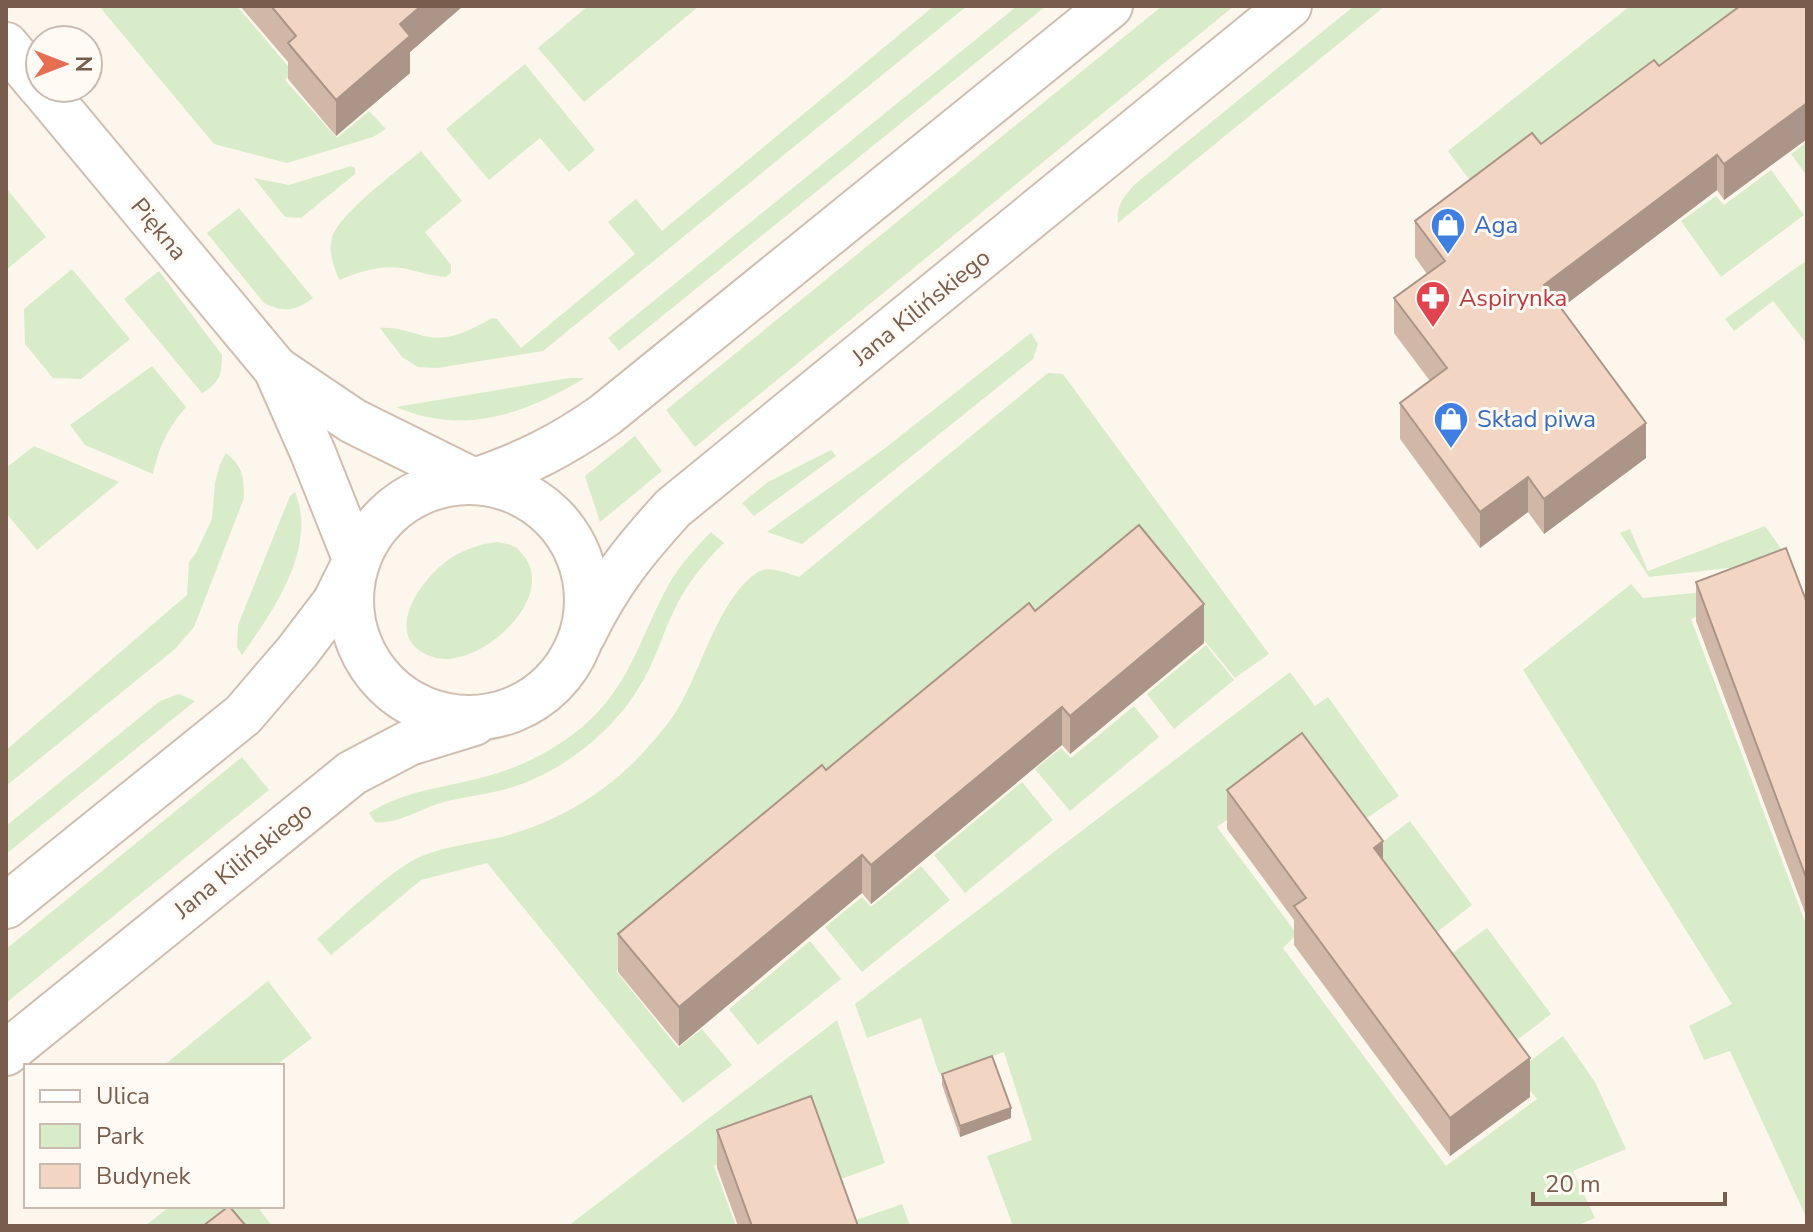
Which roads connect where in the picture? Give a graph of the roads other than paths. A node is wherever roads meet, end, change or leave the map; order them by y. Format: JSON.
{"nodes":[{"id":1,"x":1110,"y":6,"type":"edge"},
{"id":2,"x":1289,"y":6,"type":"edge"},
{"id":3,"x":6,"y":45,"type":"edge"},
{"id":4,"x":24,"y":67,"type":"edge"},
{"id":5,"x":55,"y":104,"type":"edge"},
{"id":6,"x":276,"y":369,"type":"junction"},
{"id":7,"x":474,"y":481,"type":"junction"},
{"id":8,"x":356,"y":561,"type":"junction"},
{"id":9,"x":583,"y":635,"type":"junction"},
{"id":10,"x":507,"y":713,"type":"junction"},
{"id":11,"x":6,"y":906,"type":"edge"},
{"id":12,"x":6,"y":1053,"type":"edge"}],
"edges":[{"from":1,"to":7,"type":"street"},
{"from":2,"to":9,"type":"street","name":"Jana Kilińskiego"},
{"from":3,"to":4,"type":"street","name":"Piękna"},
{"from":5,"to":6,"type":"street","name":"Piękna"},
{"from":6,"to":7,"type":"street","name":"Piękna"},
{"from":6,"to":8,"type":"street","name":"Piękna"},
{"from":7,"to":8,"type":"street"},
{"from":7,"to":9,"type":"street"},
{"from":8,"to":10,"type":"street"},
{"from":8,"to":11,"type":"street"},
{"from":9,"to":10,"type":"street"},
{"from":10,"to":12,"type":"street","name":"Jana Kilińskiego"}]}
